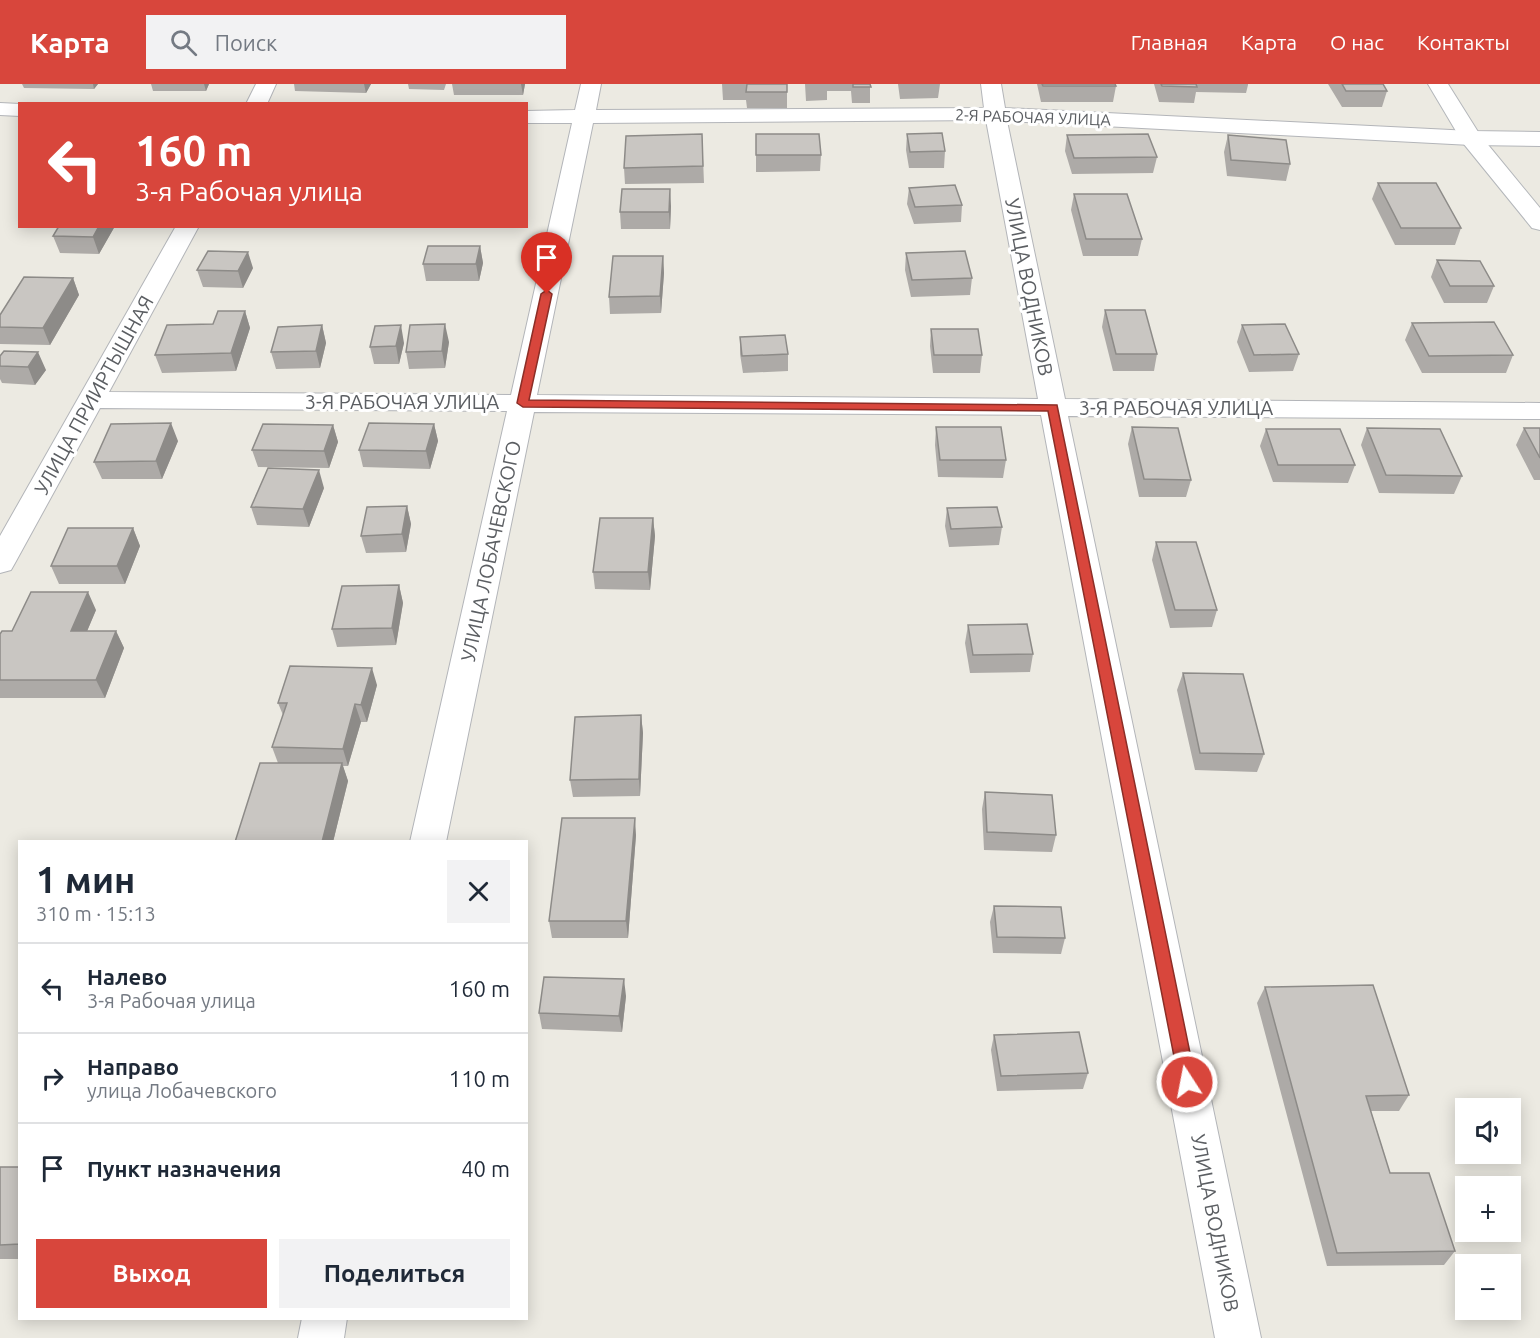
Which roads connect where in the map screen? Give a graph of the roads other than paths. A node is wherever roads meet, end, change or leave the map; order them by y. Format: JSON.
{"nodes":[{"id":1,"x":266,"y":84,"type":"edge"},
{"id":2,"x":591,"y":84,"type":"edge"},
{"id":3,"x":1438,"y":84,"type":"edge"},
{"id":4,"x":993,"y":99,"type":"edge"},
{"id":5,"x":257,"y":102,"type":"edge"},
{"id":6,"x":0,"y":110,"type":"edge"},
{"id":7,"x":18,"y":110,"type":"edge"},
{"id":8,"x":528,"y":117,"type":"edge"},
{"id":9,"x":584,"y":118,"type":"junction"},
{"id":10,"x":1471,"y":138,"type":"junction"},
{"id":11,"x":1540,"y":139,"type":"edge"},
{"id":12,"x":1540,"y":223,"type":"edge"},
{"id":13,"x":187,"y":228,"type":"edge"},
{"id":14,"x":91,"y":400,"type":"junction"},
{"id":15,"x":523,"y":403,"type":"junction"},
{"id":16,"x":1053,"y":408,"type":"junction"},
{"id":17,"x":1540,"y":411,"type":"edge"},
{"id":18,"x":0,"y":563,"type":"edge"},
{"id":19,"x":428,"y":840,"type":"edge"},
{"id":20,"x":325,"y":1320,"type":"edge"},
{"id":21,"x":321,"y":1338,"type":"edge"},
{"id":22,"x":1238,"y":1338,"type":"edge"}],
"edges":[{"from":1,"to":5,"type":"street"},
{"from":2,"to":9,"type":"street","name":"УЛИЦА ЛОБАЧЕВСКОГО"},
{"from":3,"to":10,"type":"street"},
{"from":4,"to":9,"type":"street","name":"2-Я РАБОЧАЯ УЛИЦА"},
{"from":4,"to":10,"type":"street","name":"2-Я РАБОЧАЯ УЛИЦА"},
{"from":4,"to":16,"type":"street","name":"УЛИЦА ВОДНИКОВ"},
{"from":6,"to":7,"type":"street"},
{"from":8,"to":9,"type":"street","name":"2-Я РАБОЧАЯ УЛИЦА"},
{"from":9,"to":15,"type":"street","name":"УЛИЦА ЛОБАЧЕВСКОГО"},
{"from":10,"to":11,"type":"street","name":"2-Я РАБОЧАЯ УЛИЦА"},
{"from":10,"to":12,"type":"street"},
{"from":13,"to":14,"type":"street","name":"УЛИЦА ПРИИРТЫШНАЯ"},
{"from":14,"to":15,"type":"street","name":"3-Я РАБОЧАЯ УЛИЦА"},
{"from":14,"to":18,"type":"street","name":"УЛИЦА ПРИИРТЫШНАЯ"},
{"from":15,"to":16,"type":"street","name":"3-Я РАБОЧАЯ УЛИЦА"},
{"from":15,"to":19,"type":"street","name":"УЛИЦА ЛОБАЧЕВСКОГО"},
{"from":16,"to":17,"type":"street","name":"3-Я РАБОЧАЯ УЛИЦА"},
{"from":16,"to":22,"type":"street","name":"УЛИЦА ВОДНИКОВ"},
{"from":20,"to":21,"type":"street"}]}
